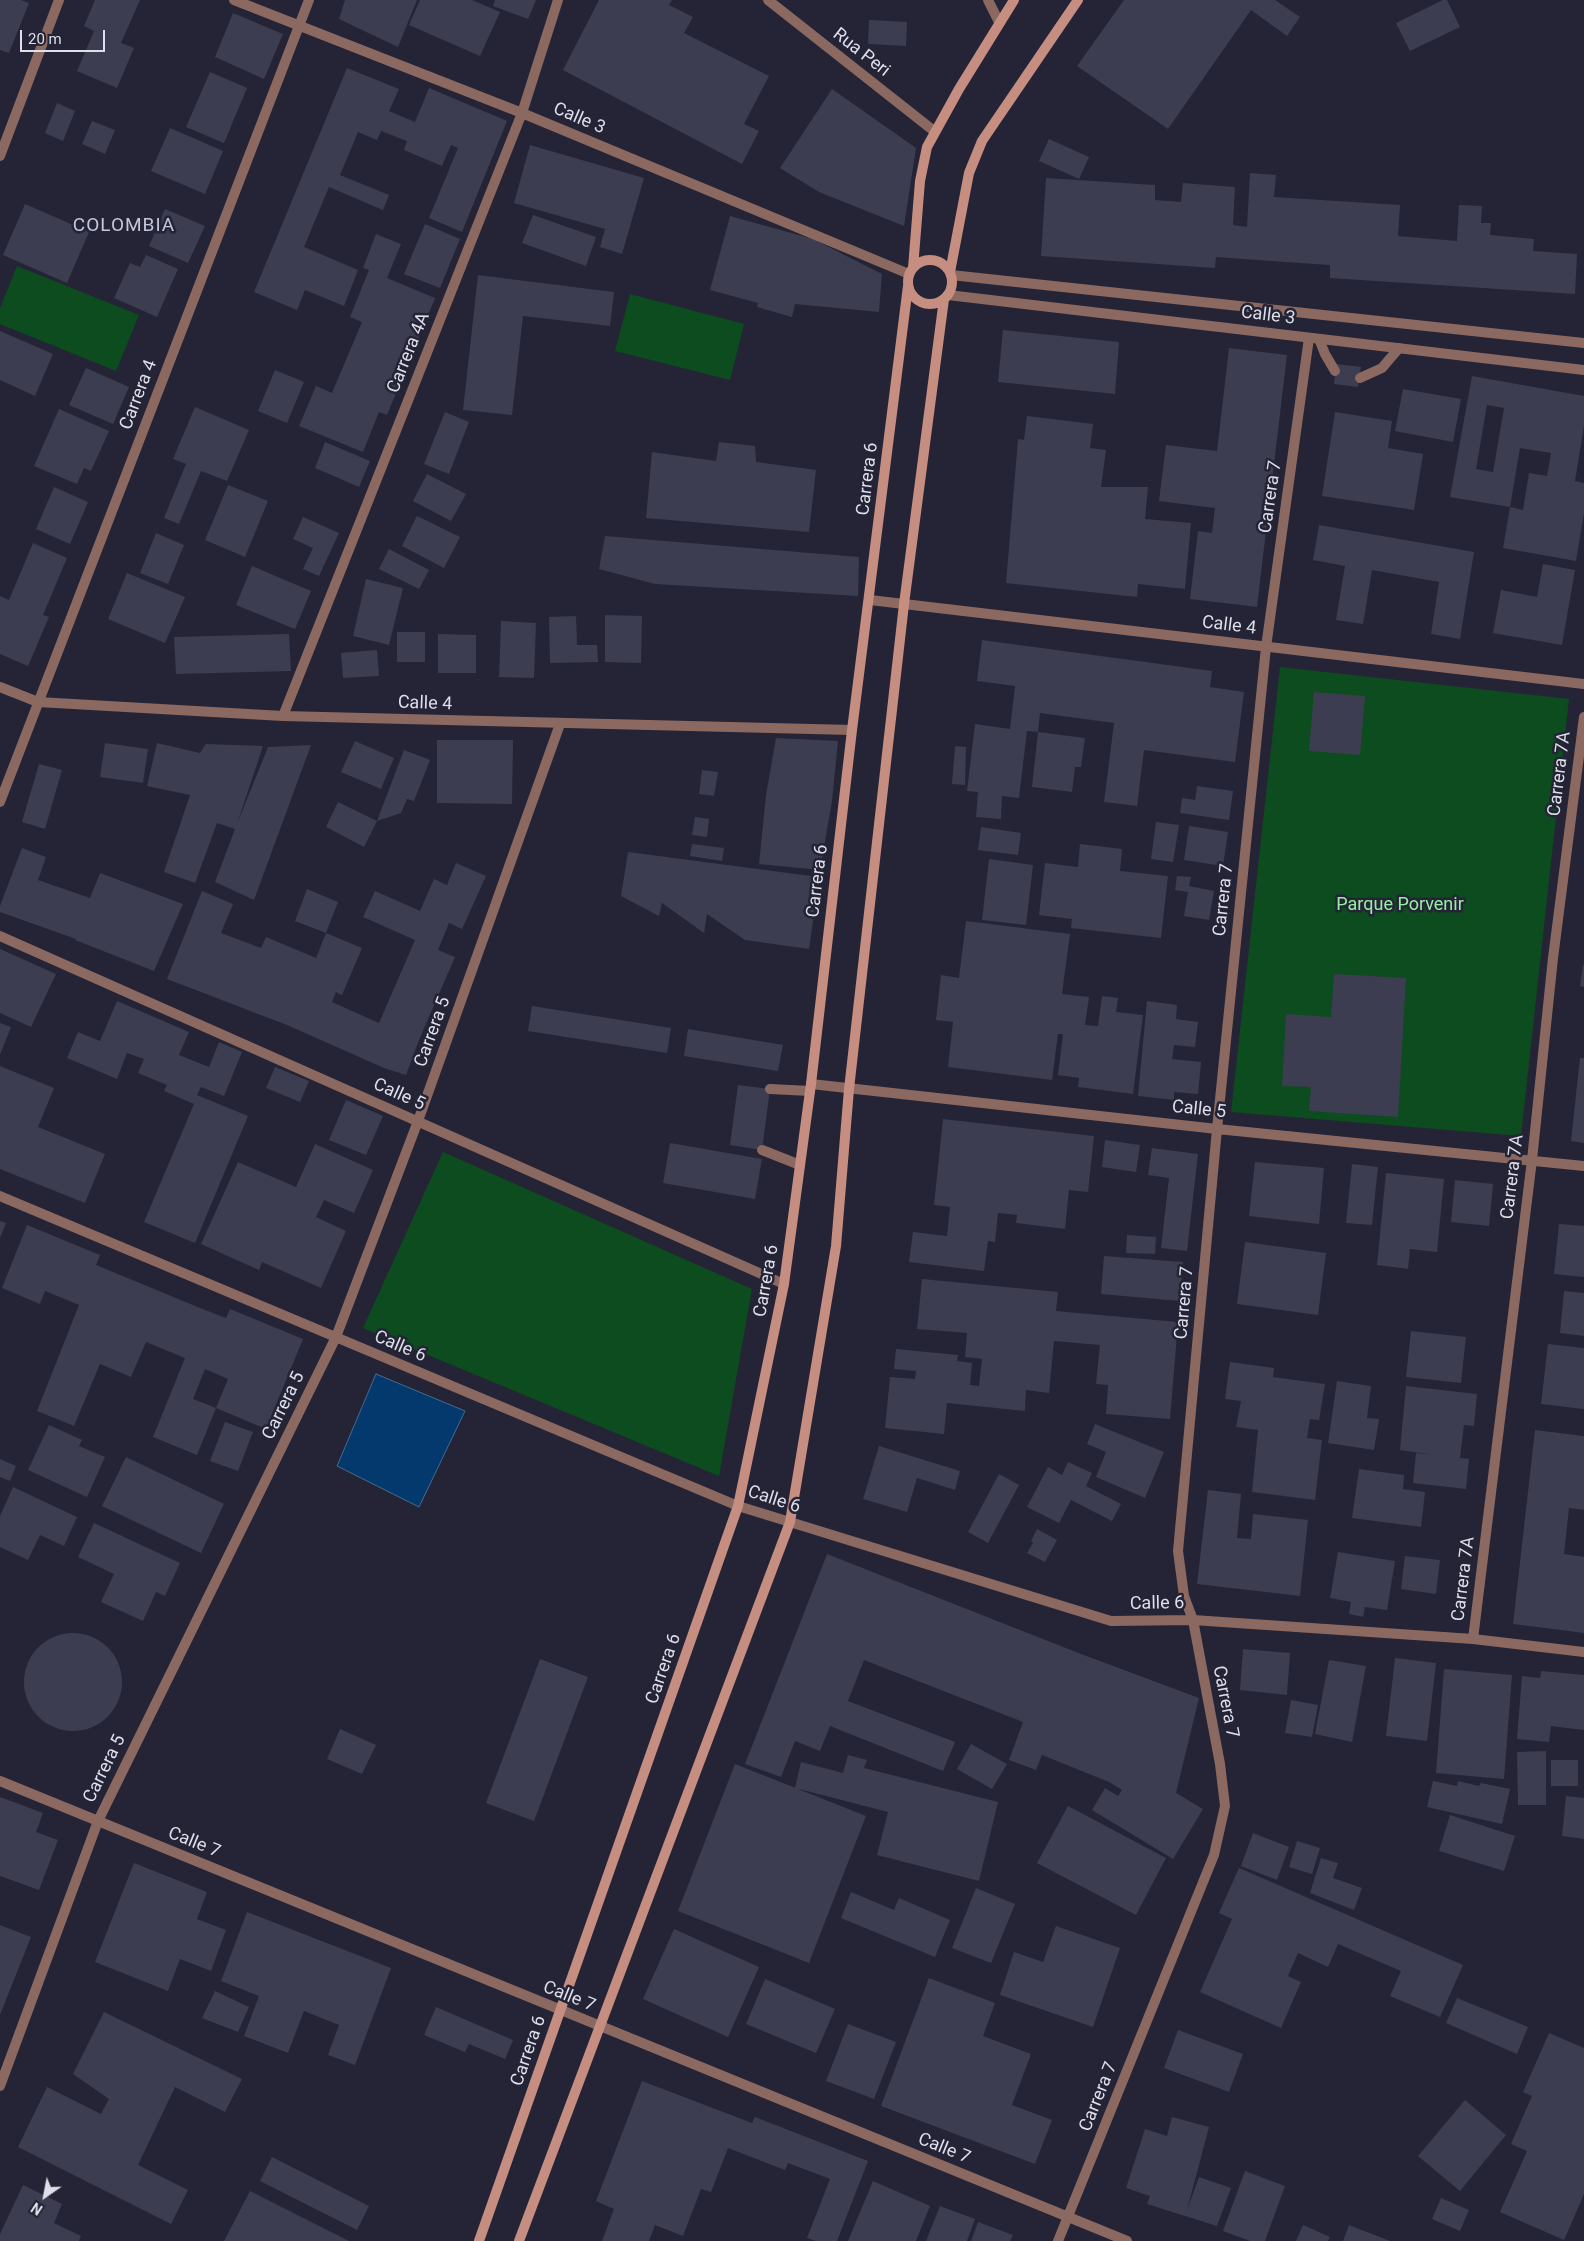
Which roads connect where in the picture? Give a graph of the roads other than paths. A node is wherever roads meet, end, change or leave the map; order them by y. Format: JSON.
{"nodes":[{"id":1,"x":59,"y":0,"type":"edge"},
{"id":2,"x":234,"y":0,"type":"edge"},
{"id":3,"x":309,"y":0,"type":"edge"},
{"id":4,"x":558,"y":0,"type":"edge"},
{"id":5,"x":768,"y":0,"type":"edge"},
{"id":6,"x":988,"y":0,"type":"edge"},
{"id":7,"x":1014,"y":0,"type":"edge"},
{"id":8,"x":1078,"y":0,"type":"edge"},
{"id":9,"x":999,"y":22,"type":"junction"},
{"id":10,"x":300,"y":25,"type":"junction"},
{"id":11,"x":522,"y":113,"type":"junction"},
{"id":12,"x":934,"y":131,"type":"junction"},
{"id":13,"x":0,"y":156,"type":"edge"},
{"id":14,"x":911,"y":271,"type":"junction"},
{"id":15,"x":950,"y":273,"type":"junction"},
{"id":16,"x":908,"y":286,"type":"junction"},
{"id":17,"x":946,"y":297,"type":"junction"},
{"id":18,"x":1314,"y":338,"type":"junction"},
{"id":19,"x":1584,"y":343,"type":"edge"},
{"id":20,"x":1399,"y":348,"type":"junction"},
{"id":21,"x":1584,"y":370,"type":"edge"},
{"id":22,"x":1335,"y":372,"type":"dead end"},
{"id":23,"x":1360,"y":378,"type":"dead end"},
{"id":24,"x":870,"y":600,"type":"junction"},
{"id":25,"x":904,"y":604,"type":"junction"},
{"id":26,"x":1266,"y":646,"type":"junction"},
{"id":27,"x":1584,"y":684,"type":"edge"},
{"id":28,"x":0,"y":687,"type":"edge"},
{"id":29,"x":38,"y":702,"type":"junction"},
{"id":30,"x":283,"y":716,"type":"junction"},
{"id":31,"x":1584,"y":717,"type":"edge"},
{"id":32,"x":560,"y":724,"type":"junction"},
{"id":33,"x":852,"y":730,"type":"junction"},
{"id":34,"x":0,"y":802,"type":"edge"},
{"id":35,"x":0,"y":936,"type":"edge"},
{"id":36,"x":810,"y":1088,"type":"junction"},
{"id":37,"x":770,"y":1089,"type":"dead end"},
{"id":38,"x":849,"y":1089,"type":"junction"},
{"id":39,"x":418,"y":1121,"type":"junction"},
{"id":40,"x":1218,"y":1129,"type":"junction"},
{"id":41,"x":762,"y":1150,"type":"dead end"},
{"id":42,"x":1532,"y":1160,"type":"junction"},
{"id":43,"x":800,"y":1165,"type":"junction"},
{"id":44,"x":1584,"y":1166,"type":"edge"},
{"id":45,"x":0,"y":1196,"type":"edge"},
{"id":46,"x":784,"y":1284,"type":"junction"},
{"id":47,"x":336,"y":1338,"type":"junction"},
{"id":48,"x":738,"y":1506,"type":"junction"},
{"id":49,"x":790,"y":1522,"type":"junction"},
{"id":50,"x":1194,"y":1620,"type":"junction"},
{"id":51,"x":1473,"y":1639,"type":"junction"},
{"id":52,"x":1584,"y":1652,"type":"edge"},
{"id":53,"x":0,"y":1781,"type":"edge"},
{"id":54,"x":98,"y":1821,"type":"junction"},
{"id":55,"x":560,"y":2011,"type":"junction"},
{"id":56,"x":599,"y":2026,"type":"junction"},
{"id":57,"x":0,"y":2086,"type":"edge"},
{"id":58,"x":1068,"y":2217,"type":"junction"},
{"id":59,"x":479,"y":2241,"type":"edge"},
{"id":60,"x":519,"y":2241,"type":"edge"},
{"id":61,"x":1058,"y":2241,"type":"edge"},
{"id":62,"x":1127,"y":2241,"type":"edge"}],
"edges":[{"from":1,"to":13,"type":"street"},
{"from":2,"to":10,"type":"street","name":"Calle 3"},
{"from":3,"to":10,"type":"street","name":"Carrera 4"},
{"from":4,"to":11,"type":"street","name":"Carrera 4A"},
{"from":5,"to":12,"type":"street","name":"Rua Peri"},
{"from":6,"to":9,"type":"street"},
{"from":7,"to":9,"type":"main road"},
{"from":8,"to":15,"type":"main road"},
{"from":9,"to":12,"type":"main road"},
{"from":10,"to":11,"type":"street","name":"Calle 3"},
{"from":10,"to":29,"type":"street","name":"Carrera 4"},
{"from":11,"to":14,"type":"street","name":"Calle 3"},
{"from":11,"to":30,"type":"street","name":"Carrera 4A"},
{"from":12,"to":14,"type":"main road"},
{"from":14,"to":15,"type":"main road"},
{"from":14,"to":16,"type":"main road"},
{"from":15,"to":17,"type":"main road"},
{"from":15,"to":19,"type":"street","name":"Calle 3"},
{"from":16,"to":17,"type":"main road"},
{"from":16,"to":24,"type":"main road","name":"Carrera 6"},
{"from":17,"to":18,"type":"street","name":"Calle 3"},
{"from":17,"to":25,"type":"main road"},
{"from":18,"to":20,"type":"street","name":"Calle 3"},
{"from":18,"to":22,"type":"street"},
{"from":18,"to":26,"type":"street","name":"Carrera 7"},
{"from":20,"to":21,"type":"street","name":"Calle 3"},
{"from":20,"to":23,"type":"street"},
{"from":24,"to":25,"type":"street","name":"Calle 4"},
{"from":24,"to":33,"type":"main road","name":"Carrera 6"},
{"from":25,"to":26,"type":"street","name":"Calle 4"},
{"from":25,"to":38,"type":"main road"},
{"from":26,"to":27,"type":"street","name":"Calle 4"},
{"from":26,"to":40,"type":"street","name":"Carrera 7"},
{"from":28,"to":29,"type":"street","name":"Calle 4"},
{"from":29,"to":30,"type":"street","name":"Calle 4"},
{"from":29,"to":34,"type":"street","name":"Carrera 4"},
{"from":30,"to":32,"type":"street","name":"Calle 4"},
{"from":31,"to":42,"type":"street","name":"Carrera 7A"},
{"from":32,"to":33,"type":"street","name":"Calle 4"},
{"from":32,"to":39,"type":"street","name":"Carrera 5"},
{"from":33,"to":36,"type":"main road","name":"Carrera 6"},
{"from":35,"to":39,"type":"street","name":"Calle 5"},
{"from":36,"to":37,"type":"street","name":"Calle 5"},
{"from":36,"to":38,"type":"street","name":"Calle 5"},
{"from":36,"to":43,"type":"main road","name":"Carrera 6"},
{"from":38,"to":40,"type":"street","name":"Calle 5"},
{"from":38,"to":49,"type":"main road"},
{"from":39,"to":46,"type":"street","name":"Calle 5"},
{"from":39,"to":47,"type":"street","name":"Carrera 5"},
{"from":40,"to":42,"type":"street","name":"Calle 5"},
{"from":40,"to":50,"type":"street","name":"Carrera 7"},
{"from":41,"to":43,"type":"street"},
{"from":42,"to":44,"type":"street","name":"Calle 5"},
{"from":42,"to":51,"type":"street","name":"Carrera 7A"},
{"from":43,"to":46,"type":"main road","name":"Carrera 6"},
{"from":45,"to":47,"type":"street","name":"Calle 6"},
{"from":46,"to":48,"type":"main road","name":"Carrera 6"},
{"from":47,"to":48,"type":"street","name":"Calle 6"},
{"from":47,"to":54,"type":"street","name":"Carrera 5"},
{"from":48,"to":49,"type":"street","name":"Calle 6"},
{"from":48,"to":55,"type":"main road","name":"Carrera 6"},
{"from":49,"to":50,"type":"street","name":"Calle 6"},
{"from":49,"to":56,"type":"main road"},
{"from":50,"to":51,"type":"street","name":"Calle 6"},
{"from":50,"to":58,"type":"street","name":"Carrera 7"},
{"from":51,"to":52,"type":"street","name":"Calle 6"},
{"from":53,"to":54,"type":"street","name":"Calle 7"},
{"from":54,"to":55,"type":"street","name":"Calle 7"},
{"from":54,"to":57,"type":"street","name":"Carrera 5"},
{"from":55,"to":56,"type":"street","name":"Calle 7"},
{"from":55,"to":59,"type":"main road","name":"Carrera 6"},
{"from":56,"to":58,"type":"street","name":"Calle 7"},
{"from":56,"to":60,"type":"main road"},
{"from":58,"to":61,"type":"street","name":"Carrera 7"},
{"from":58,"to":62,"type":"street","name":"Calle 7"}]}
